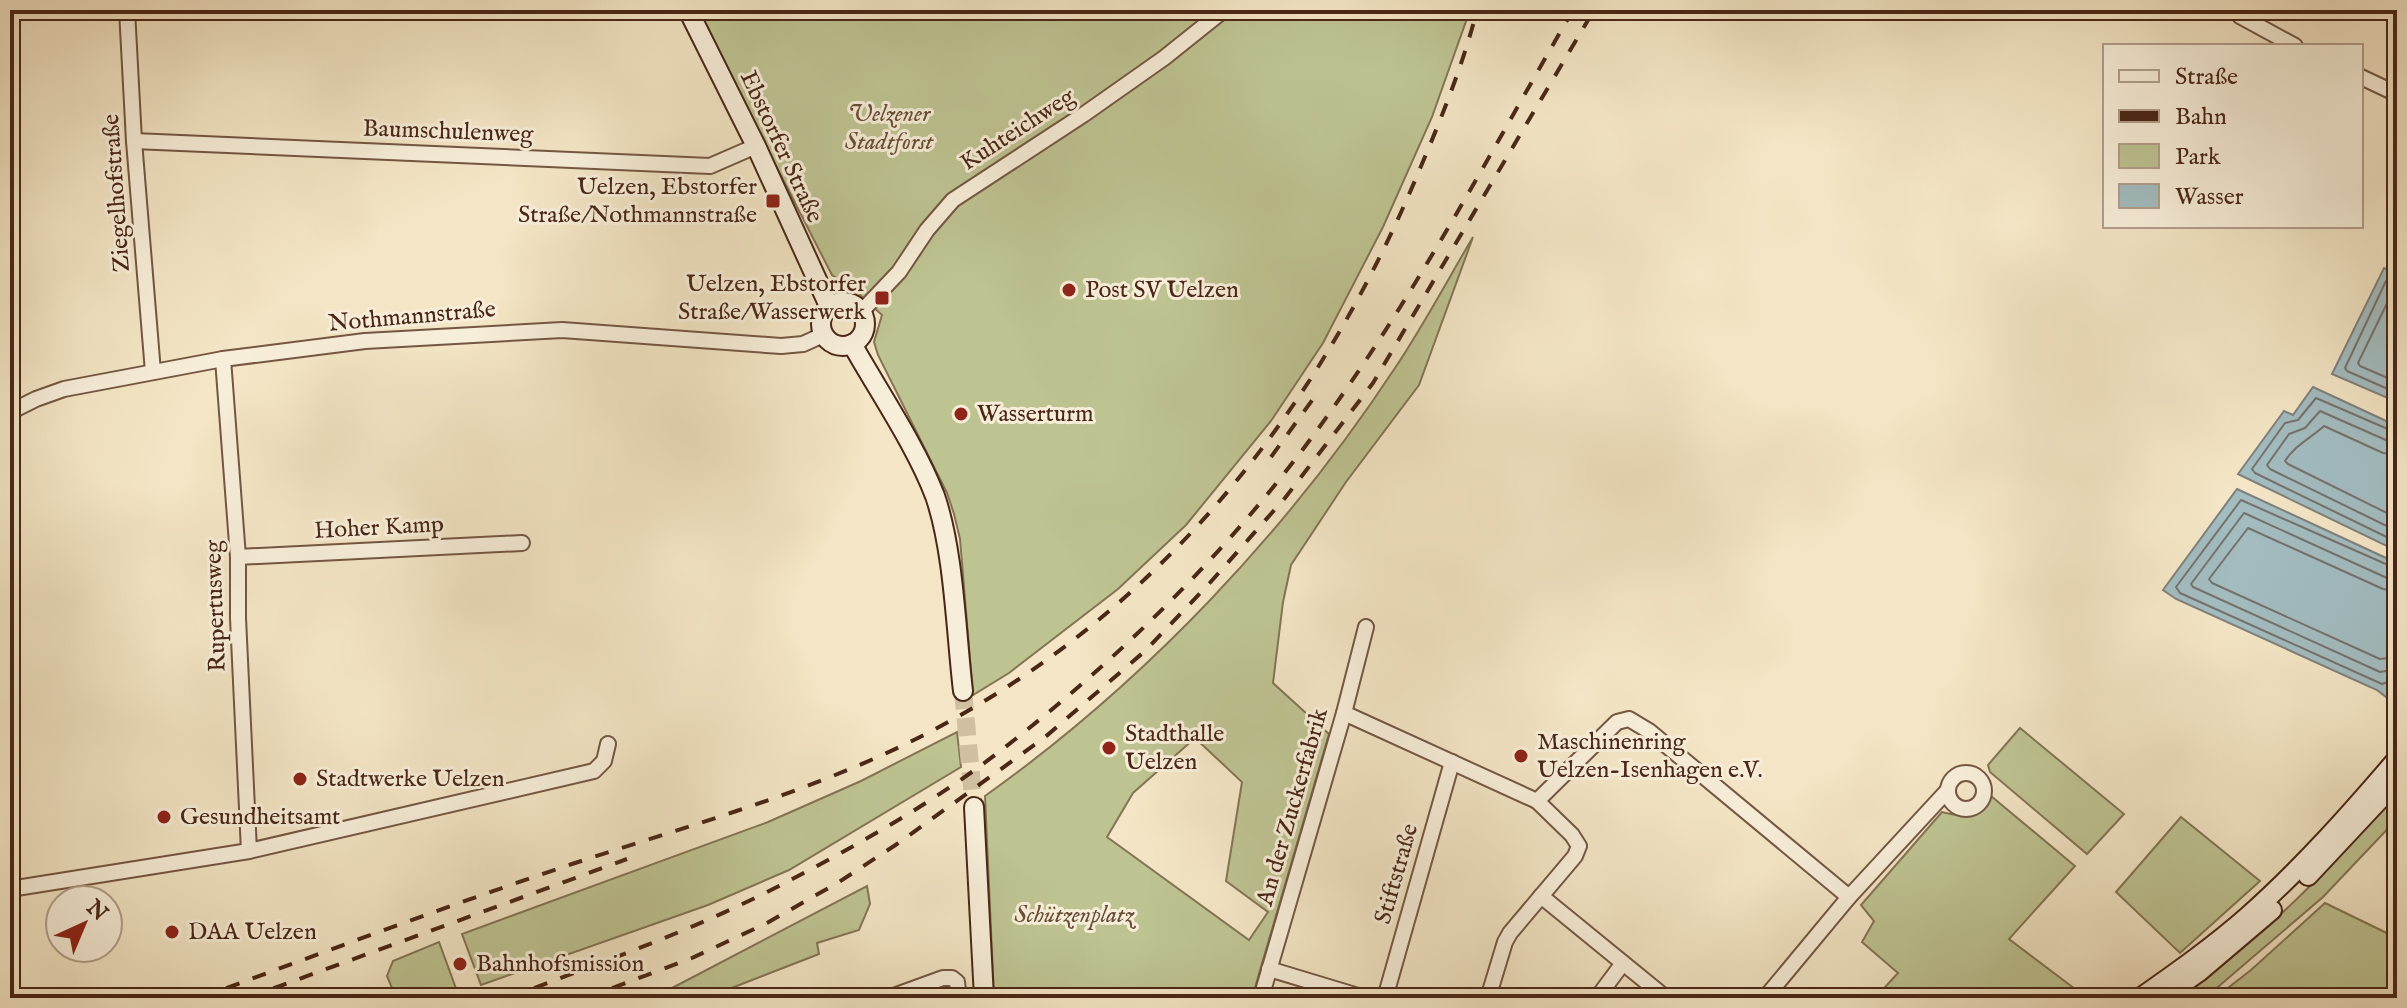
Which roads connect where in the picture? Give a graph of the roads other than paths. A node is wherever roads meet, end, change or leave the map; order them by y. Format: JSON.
{"nodes":[{"id":1,"x":127,"y":10,"type":"edge"},
{"id":2,"x":688,"y":10,"type":"edge"},
{"id":3,"x":1224,"y":10,"type":"edge"},
{"id":4,"x":2236,"y":10,"type":"edge"},
{"id":5,"x":2291,"y":44,"type":"edge"},
{"id":6,"x":2363,"y":78,"type":"edge"},
{"id":7,"x":2397,"y":94,"type":"edge"},
{"id":8,"x":134,"y":141,"type":"junction"},
{"id":9,"x":756,"y":146,"type":"junction"},
{"id":10,"x":829,"y":306,"type":"junction"},
{"id":11,"x":861,"y":312,"type":"junction"},
{"id":12,"x":823,"y":335,"type":"junction"},
{"id":13,"x":852,"y":344,"type":"junction"},
{"id":14,"x":223,"y":359,"type":"junction"},
{"id":15,"x":153,"y":372,"type":"junction"},
{"id":16,"x":10,"y":412,"type":"edge"},
{"id":17,"x":522,"y":543,"type":"dead end"},
{"id":18,"x":238,"y":557,"type":"junction"},
{"id":19,"x":1366,"y":627,"type":"dead end"},
{"id":20,"x":963,"y":691,"type":"tunnel mouth"},
{"id":21,"x":1344,"y":713,"type":"junction"},
{"id":22,"x":608,"y":744,"type":"dead end"},
{"id":23,"x":2397,"y":759,"type":"edge"},
{"id":24,"x":1452,"y":762,"type":"junction"},
{"id":25,"x":2397,"y":781,"type":"edge"},
{"id":26,"x":1947,"y":791,"type":"junction"},
{"id":27,"x":1537,"y":801,"type":"junction"},
{"id":28,"x":974,"y":807,"type":"tunnel mouth"},
{"id":29,"x":249,"y":851,"type":"junction"},
{"id":30,"x":10,"y":889,"type":"edge"},
{"id":31,"x":1541,"y":896,"type":"junction"},
{"id":32,"x":1849,"y":897,"type":"junction"},
{"id":33,"x":1623,"y":963,"type":"junction"},
{"id":34,"x":1269,"y":969,"type":"junction"},
{"id":35,"x":888,"y":998,"type":"edge"},
{"id":36,"x":959,"y":998,"type":"edge"},
{"id":37,"x":984,"y":998,"type":"edge"},
{"id":38,"x":1261,"y":998,"type":"edge"},
{"id":39,"x":1365,"y":998,"type":"edge"},
{"id":40,"x":1385,"y":998,"type":"edge"},
{"id":41,"x":1488,"y":998,"type":"edge"},
{"id":42,"x":1597,"y":998,"type":"edge"},
{"id":43,"x":1666,"y":998,"type":"edge"},
{"id":44,"x":1765,"y":998,"type":"edge"},
{"id":45,"x":2140,"y":998,"type":"edge"},
{"id":46,"x":2162,"y":998,"type":"edge"}],
"edges":[{"from":1,"to":8,"type":"street","name":"Ziegelhofstraße"},
{"from":2,"to":9,"type":"main road","name":"Ebstorfer Straße"},
{"from":3,"to":11,"type":"street","name":"Kuhteichweg"},
{"from":4,"to":5,"type":"street"},
{"from":6,"to":7,"type":"street"},
{"from":8,"to":9,"type":"street","name":"Baumschulenweg"},
{"from":8,"to":15,"type":"street","name":"Ziegelhofstraße"},
{"from":9,"to":10,"type":"main road","name":"Ebstorfer Straße"},
{"from":10,"to":11,"type":"main road"},
{"from":10,"to":12,"type":"main road"},
{"from":11,"to":13,"type":"main road"},
{"from":12,"to":13,"type":"main road"},
{"from":12,"to":14,"type":"street","name":"Nothmannstraße"},
{"from":13,"to":20,"type":"main road"},
{"from":14,"to":15,"type":"street","name":"Nothmannstraße"},
{"from":14,"to":18,"type":"street","name":"Rupertusweg"},
{"from":15,"to":16,"type":"street","name":"Nothmannstraße"},
{"from":17,"to":18,"type":"street","name":"Hoher Kamp"},
{"from":18,"to":29,"type":"street","name":"Rupertusweg"},
{"from":19,"to":21,"type":"street","name":"An der Zuckerfabrik"},
{"from":21,"to":24,"type":"street"},
{"from":21,"to":34,"type":"street","name":"An der Zuckerfabrik"},
{"from":22,"to":29,"type":"street"},
{"from":23,"to":45,"type":"main road"},
{"from":24,"to":27,"type":"street"},
{"from":24,"to":40,"type":"street","name":"Stiftstraße"},
{"from":25,"to":46,"type":"main road"},
{"from":26,"to":26,"type":"street"},
{"from":26,"to":32,"type":"street"},
{"from":27,"to":31,"type":"street"},
{"from":27,"to":32,"type":"street"},
{"from":28,"to":37,"type":"main road"},
{"from":29,"to":30,"type":"street"},
{"from":31,"to":33,"type":"street"},
{"from":31,"to":41,"type":"street"},
{"from":32,"to":44,"type":"street"},
{"from":33,"to":42,"type":"street"},
{"from":33,"to":43,"type":"street"},
{"from":34,"to":38,"type":"street","name":"An der Zuckerfabrik"},
{"from":34,"to":39,"type":"street"},
{"from":35,"to":36,"type":"street"}]}
